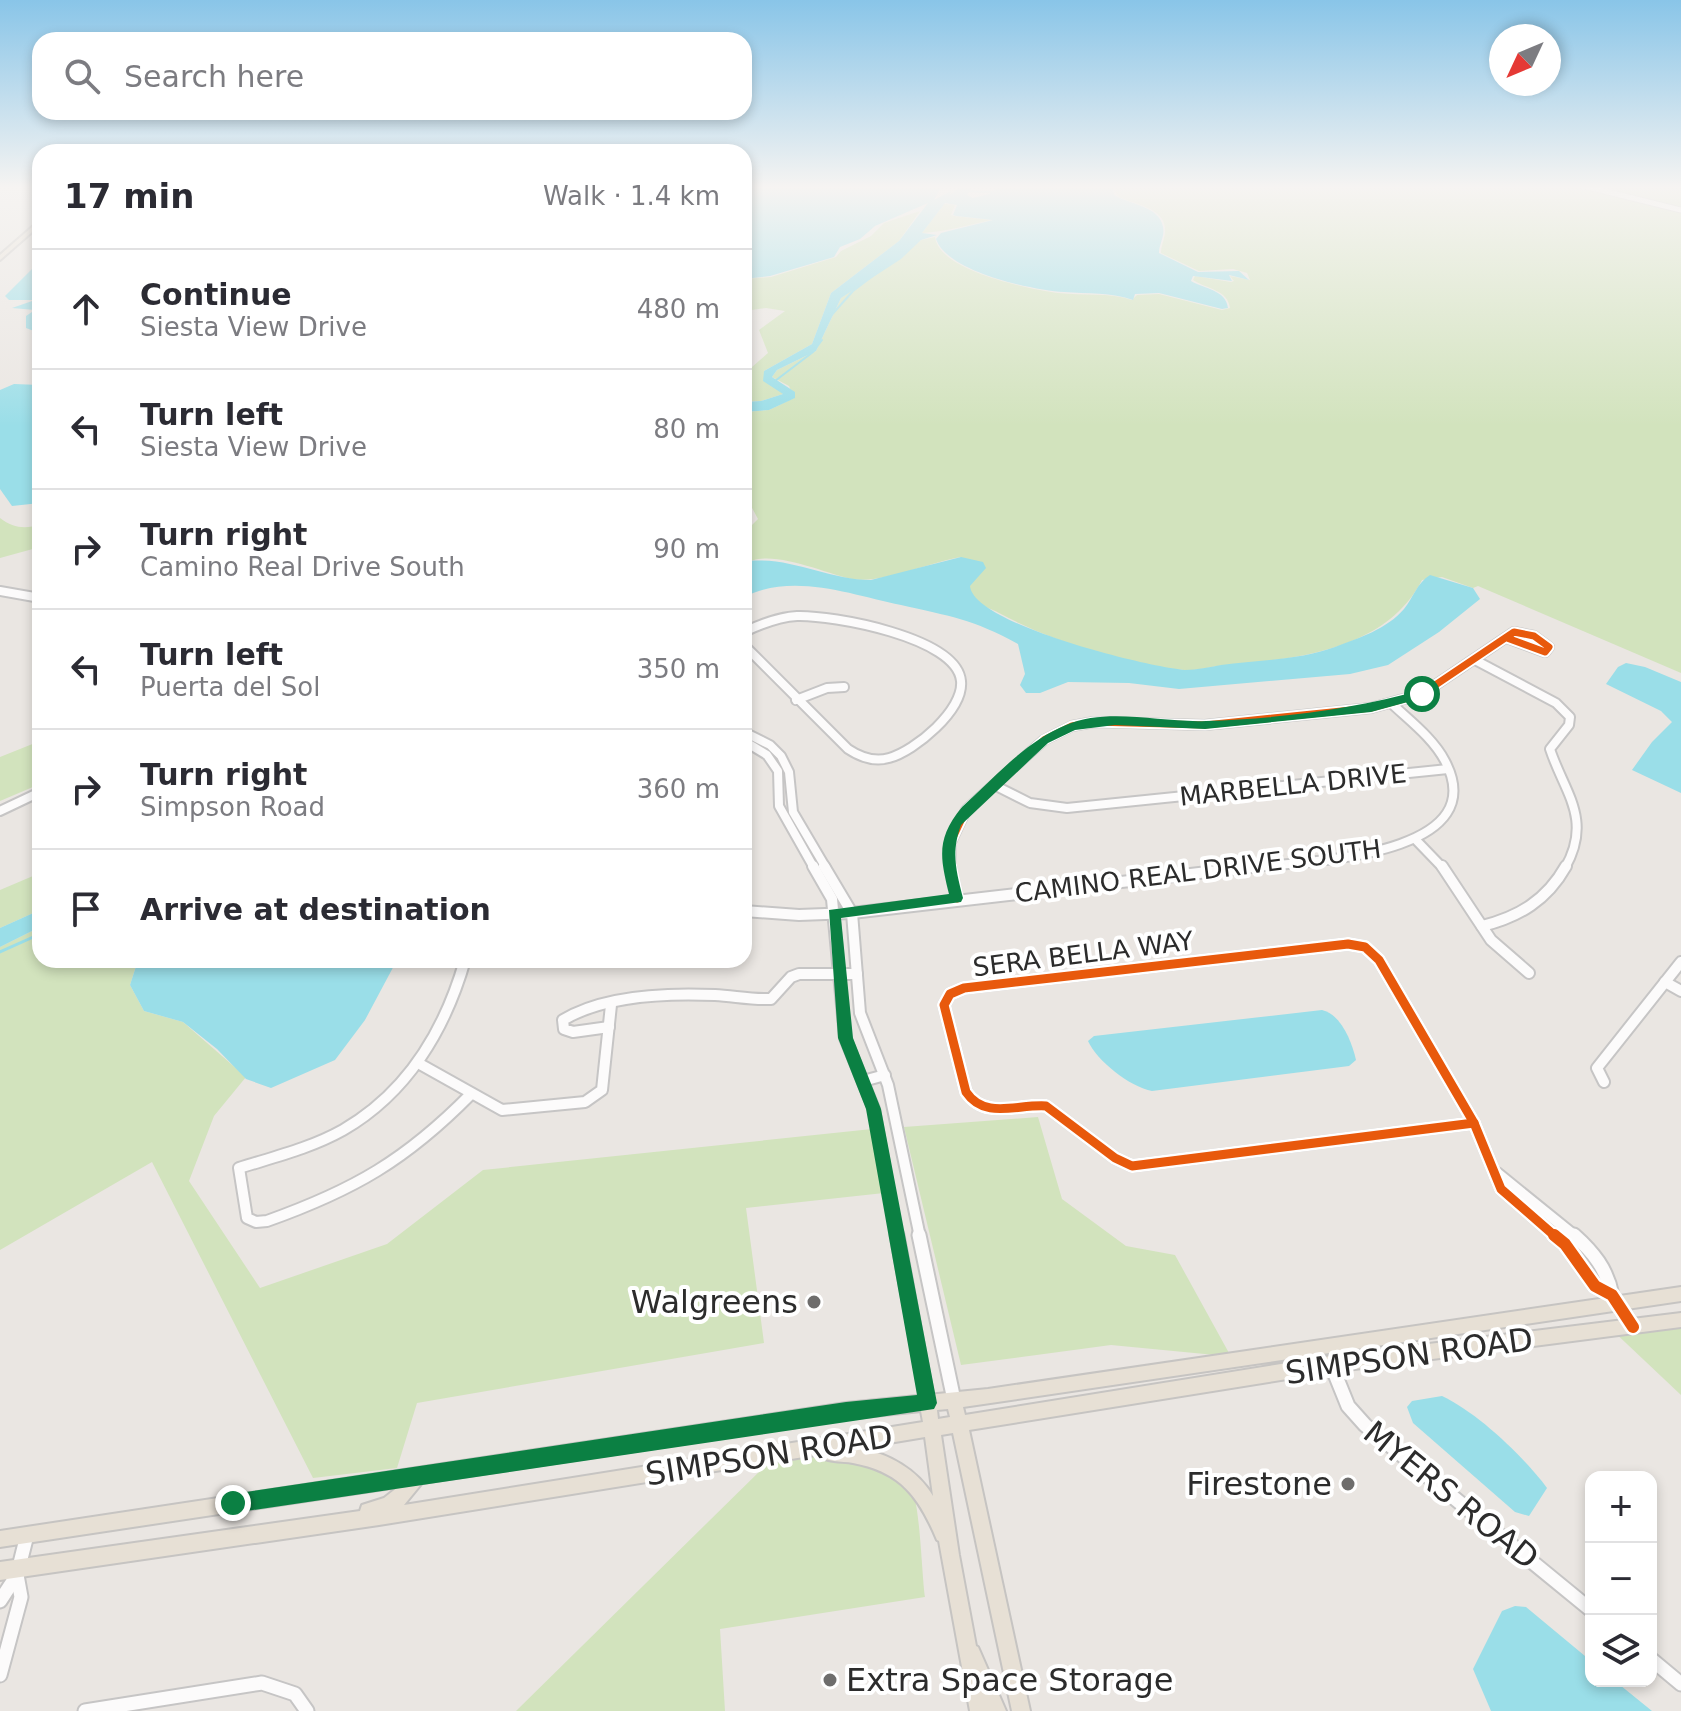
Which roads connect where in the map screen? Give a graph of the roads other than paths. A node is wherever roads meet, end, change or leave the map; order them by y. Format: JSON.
{"nodes":[{"id":1,"x":0,"y":591,"type":"edge"},
{"id":2,"x":32,"y":597,"type":"edge"},
{"id":3,"x":752,"y":629,"type":"edge"},
{"id":4,"x":1507,"y":638,"type":"dead end"},
{"id":5,"x":752,"y":653,"type":"edge"},
{"id":6,"x":1475,"y":660,"type":"junction"},
{"id":7,"x":844,"y":687,"type":"dead end"},
{"id":8,"x":796,"y":700,"type":"junction"},
{"id":9,"x":1391,"y":703,"type":"junction"},
{"id":10,"x":752,"y":736,"type":"edge"},
{"id":11,"x":752,"y":746,"type":"edge"},
{"id":12,"x":1448,"y":769,"type":"junction"},
{"id":13,"x":994,"y":785,"type":"junction"},
{"id":14,"x":32,"y":796,"type":"edge"},
{"id":15,"x":0,"y":811,"type":"edge"},
{"id":16,"x":1416,"y":840,"type":"junction"},
{"id":17,"x":957,"y":898,"type":"junction"},
{"id":18,"x":752,"y":911,"type":"edge"},
{"id":19,"x":852,"y":913,"type":"junction"},
{"id":20,"x":834,"y":914,"type":"junction"},
{"id":21,"x":1482,"y":926,"type":"junction"},
{"id":22,"x":1681,"y":962,"type":"edge"},
{"id":23,"x":462,"y":968,"type":"edge"},
{"id":24,"x":840,"y":973,"type":"junction"},
{"id":25,"x":1529,"y":973,"type":"dead end"},
{"id":26,"x":857,"y":974,"type":"junction"},
{"id":27,"x":1665,"y":982,"type":"junction"},
{"id":28,"x":1681,"y":991,"type":"edge"},
{"id":29,"x":611,"y":1005,"type":"junction"},
{"id":30,"x":609,"y":1027,"type":"junction"},
{"id":31,"x":418,"y":1063,"type":"junction"},
{"id":32,"x":885,"y":1075,"type":"junction"},
{"id":33,"x":863,"y":1081,"type":"junction"},
{"id":34,"x":1604,"y":1082,"type":"dead end"},
{"id":35,"x":471,"y":1094,"type":"junction"},
{"id":36,"x":1474,"y":1123,"type":"junction"},
{"id":37,"x":1681,"y":1294,"type":"edge"},
{"id":38,"x":1615,"y":1300,"type":"junction"},
{"id":39,"x":1681,"y":1320,"type":"edge"},
{"id":40,"x":1633,"y":1327,"type":"junction"},
{"id":41,"x":1353,"y":1342,"type":"junction"},
{"id":42,"x":1285,"y":1352,"type":"junction"},
{"id":43,"x":1331,"y":1364,"type":"junction"},
{"id":44,"x":1268,"y":1375,"type":"junction"},
{"id":45,"x":954,"y":1400,"type":"junction"},
{"id":46,"x":928,"y":1403,"type":"junction"},
{"id":47,"x":959,"y":1425,"type":"junction"},
{"id":48,"x":932,"y":1429,"type":"junction"},
{"id":49,"x":802,"y":1450,"type":"junction"},
{"id":50,"x":417,"y":1477,"type":"junction"},
{"id":51,"x":289,"y":1527,"type":"junction"},
{"id":52,"x":27,"y":1535,"type":"junction"},
{"id":53,"x":0,"y":1539,"type":"edge"},
{"id":54,"x":950,"y":1555,"type":"junction"},
{"id":55,"x":11,"y":1571,"type":"edge"},
{"id":56,"x":0,"y":1601,"type":"edge"},
{"id":57,"x":1585,"y":1605,"type":"edge"},
{"id":58,"x":964,"y":1634,"type":"junction"},
{"id":59,"x":1657,"y":1664,"type":"edge"},
{"id":60,"x":0,"y":1675,"type":"edge"},
{"id":61,"x":1681,"y":1684,"type":"edge"},
{"id":62,"x":85,"y":1711,"type":"edge"},
{"id":63,"x":307,"y":1711,"type":"edge"},
{"id":64,"x":979,"y":1711,"type":"edge"},
{"id":65,"x":997,"y":1711,"type":"edge"},
{"id":66,"x":1021,"y":1711,"type":"edge"}],
"edges":[{"from":1,"to":2,"type":"street"},
{"from":3,"to":8,"type":"street"},
{"from":4,"to":6,"type":"street"},
{"from":5,"to":8,"type":"street"},
{"from":6,"to":9,"type":"street"},
{"from":6,"to":21,"type":"street"},
{"from":7,"to":8,"type":"street"},
{"from":9,"to":12,"type":"street"},
{"from":9,"to":13,"type":"street"},
{"from":10,"to":19,"type":"street"},
{"from":11,"to":20,"type":"street"},
{"from":12,"to":13,"type":"street","name":"MARBELLA DRIVE"},
{"from":12,"to":16,"type":"street","name":"CAMINO REAL DRIVE SOUTH"},
{"from":13,"to":17,"type":"street"},
{"from":14,"to":15,"type":"street"},
{"from":16,"to":17,"type":"street","name":"CAMINO REAL DRIVE SOUTH"},
{"from":16,"to":21,"type":"street"},
{"from":17,"to":19,"type":"street","name":"CAMINO REAL DRIVE SOUTH"},
{"from":18,"to":20,"type":"street","name":"CAMINO REAL DRIVE SOUTH"},
{"from":19,"to":20,"type":"street","name":"CAMINO REAL DRIVE SOUTH"},
{"from":19,"to":26,"type":"street"},
{"from":20,"to":24,"type":"street"},
{"from":21,"to":25,"type":"street"},
{"from":22,"to":27,"type":"street"},
{"from":23,"to":31,"type":"street"},
{"from":24,"to":26,"type":"street"},
{"from":24,"to":29,"type":"street"},
{"from":24,"to":33,"type":"street"},
{"from":26,"to":32,"type":"street"},
{"from":27,"to":28,"type":"street"},
{"from":27,"to":34,"type":"street"},
{"from":29,"to":30,"type":"street"},
{"from":29,"to":30,"type":"street"},
{"from":30,"to":35,"type":"street"},
{"from":31,"to":35,"type":"street"},
{"from":31,"to":35,"type":"street"},
{"from":32,"to":33,"type":"street"},
{"from":32,"to":45,"type":"street"},
{"from":33,"to":46,"type":"street"},
{"from":36,"to":36,"type":"street","name":"SERA BELLA WAY"},
{"from":36,"to":38,"type":"street","name":"SERA BELLA WAY"},
{"from":37,"to":38,"type":"main road","name":"SIMPSON ROAD"},
{"from":38,"to":40,"type":"street","name":"SERA BELLA WAY"},
{"from":38,"to":41,"type":"main road","name":"SIMPSON ROAD"},
{"from":39,"to":40,"type":"main road","name":"SIMPSON ROAD"},
{"from":40,"to":43,"type":"main road","name":"SIMPSON ROAD"},
{"from":41,"to":42,"type":"main road","name":"SIMPSON ROAD"},
{"from":41,"to":43,"type":"main road"},
{"from":42,"to":44,"type":"main road"},
{"from":42,"to":45,"type":"main road","name":"SIMPSON ROAD"},
{"from":43,"to":44,"type":"main road","name":"SIMPSON ROAD"},
{"from":43,"to":57,"type":"street","name":"MYERS ROAD"},
{"from":44,"to":47,"type":"main road","name":"SIMPSON ROAD"},
{"from":45,"to":46,"type":"main road","name":"SIMPSON ROAD"},
{"from":45,"to":47,"type":"main road"},
{"from":46,"to":48,"type":"main road"},
{"from":46,"to":50,"type":"main road","name":"SIMPSON ROAD"},
{"from":47,"to":48,"type":"main road","name":"SIMPSON ROAD"},
{"from":47,"to":66,"type":"main road"},
{"from":48,"to":49,"type":"main road","name":"SIMPSON ROAD"},
{"from":48,"to":54,"type":"main road"},
{"from":49,"to":51,"type":"main road","name":"SIMPSON ROAD"},
{"from":49,"to":54,"type":"main road"},
{"from":50,"to":51,"type":"main road"},
{"from":50,"to":52,"type":"main road","name":"SIMPSON ROAD"},
{"from":51,"to":55,"type":"main road","name":"SIMPSON ROAD"},
{"from":52,"to":53,"type":"main road","name":"SIMPSON ROAD"},
{"from":52,"to":55,"type":"street"},
{"from":54,"to":58,"type":"main road"},
{"from":55,"to":56,"type":"street"},
{"from":55,"to":60,"type":"street"},
{"from":58,"to":64,"type":"main road"},
{"from":58,"to":65,"type":"main road"},
{"from":59,"to":61,"type":"street"},
{"from":62,"to":63,"type":"street"}]}
